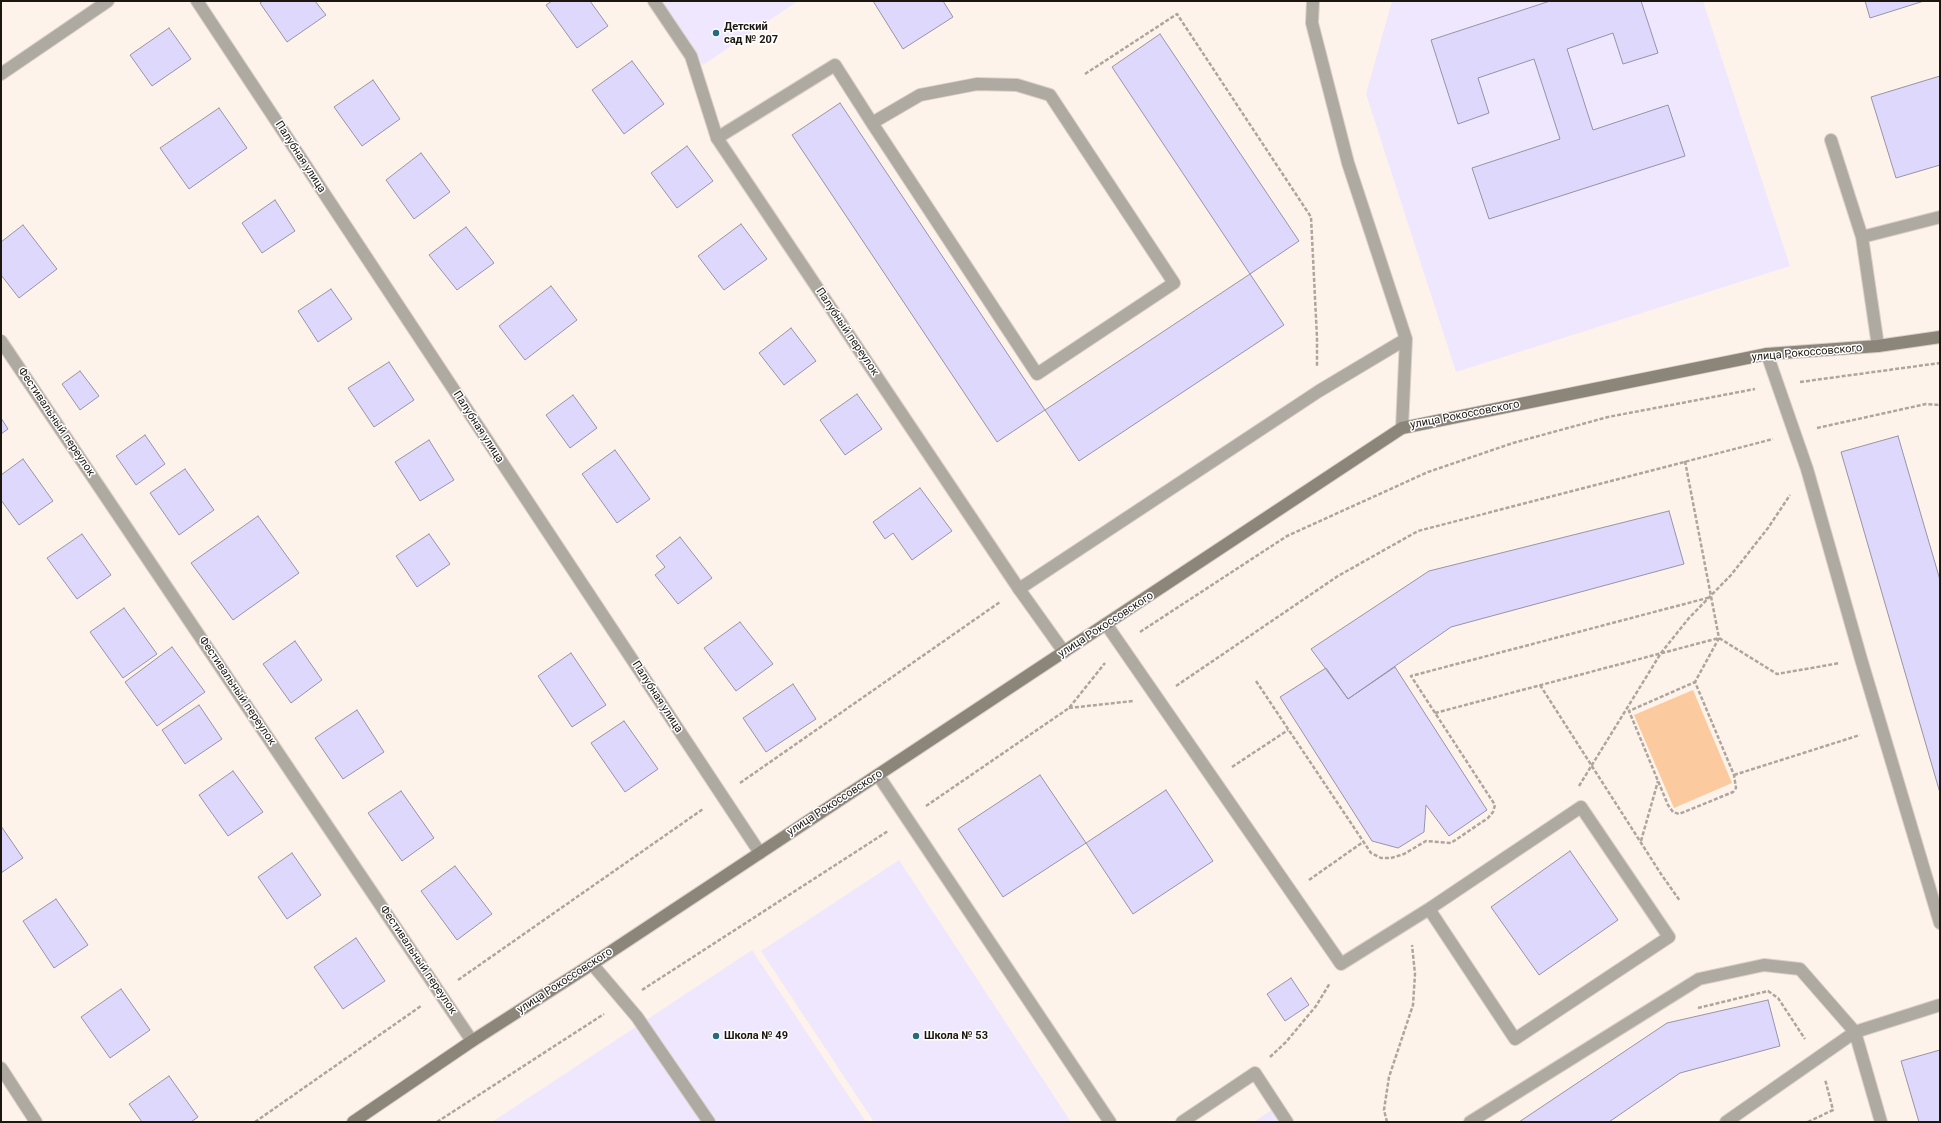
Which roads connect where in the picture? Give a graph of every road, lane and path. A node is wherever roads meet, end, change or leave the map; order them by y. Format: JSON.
{"nodes":[{"id":1,"x":108,"y":1,"type":"edge"},
{"id":2,"x":197,"y":1,"type":"edge"},
{"id":3,"x":654,"y":1,"type":"edge"},
{"id":4,"x":1313,"y":1,"type":"edge"},
{"id":5,"x":1,"y":74,"type":"edge"},
{"id":6,"x":1085,"y":74,"type":"dead end"},
{"id":7,"x":872,"y":123,"type":"junction"},
{"id":8,"x":717,"y":138,"type":"junction"},
{"id":9,"x":1831,"y":140,"type":"dead end"},
{"id":10,"x":1940,"y":217,"type":"edge"},
{"id":11,"x":1862,"y":237,"type":"junction"},
{"id":12,"x":1940,"y":337,"type":"edge"},
{"id":13,"x":1406,"y":339,"type":"junction"},
{"id":14,"x":1,"y":341,"type":"edge"},
{"id":15,"x":1878,"y":346,"type":"junction"},
{"id":16,"x":1767,"y":354,"type":"junction"},
{"id":17,"x":1319,"y":392,"type":"junction"},
{"id":18,"x":1940,"y":405,"type":"edge"},
{"id":19,"x":1402,"y":428,"type":"junction"},
{"id":20,"x":1794,"y":433,"type":"junction"},
{"id":21,"x":1685,"y":461,"type":"junction"},
{"id":22,"x":1807,"y":469,"type":"junction"},
{"id":23,"x":1018,"y":589,"type":"junction"},
{"id":24,"x":1711,"y":597,"type":"junction"},
{"id":25,"x":1106,"y":624,"type":"junction"},
{"id":26,"x":1719,"y":638,"type":"junction"},
{"id":27,"x":1064,"y":652,"type":"junction"},
{"id":28,"x":1661,"y":653,"type":"junction"},
{"id":29,"x":1861,"y":659,"type":"junction"},
{"id":30,"x":1256,"y":681,"type":"dead end"},
{"id":31,"x":1695,"y":682,"type":"junction"},
{"id":32,"x":1540,"y":685,"type":"junction"},
{"id":33,"x":1158,"y":699,"type":"junction"},
{"id":34,"x":1069,"y":708,"type":"dead end"},
{"id":35,"x":1435,"y":713,"type":"junction"},
{"id":36,"x":1882,"y":728,"type":"junction"},
{"id":37,"x":1288,"y":730,"type":"junction"},
{"id":38,"x":1592,"y":764,"type":"junction"},
{"id":39,"x":1228,"y":770,"type":"dead end"},
{"id":40,"x":878,"y":775,"type":"junction"},
{"id":41,"x":1734,"y":775,"type":"junction"},
{"id":42,"x":1658,"y":780,"type":"junction"},
{"id":43,"x":1575,"y":791,"type":"dead end"},
{"id":44,"x":722,"y":796,"type":"junction"},
{"id":45,"x":1363,"y":842,"type":"junction"},
{"id":46,"x":1640,"y":842,"type":"junction"},
{"id":47,"x":760,"y":852,"type":"junction"},
{"id":48,"x":1306,"y":882,"type":"dead end"},
{"id":49,"x":1680,"y":901,"type":"dead end"},
{"id":50,"x":1429,"y":908,"type":"junction"},
{"id":51,"x":1940,"y":923,"type":"edge"},
{"id":52,"x":1402,"y":925,"type":"junction"},
{"id":53,"x":592,"y":964,"type":"junction"},
{"id":54,"x":1341,"y":964,"type":"junction"},
{"id":55,"x":440,"y":993,"type":"junction"},
{"id":56,"x":1940,"y":1005,"type":"edge"},
{"id":57,"x":1692,"y":1009,"type":"dead end"},
{"id":58,"x":1855,"y":1032,"type":"junction"},
{"id":59,"x":472,"y":1041,"type":"junction"},
{"id":60,"x":1816,"y":1059,"type":"junction"},
{"id":61,"x":1,"y":1068,"type":"edge"},
{"id":62,"x":1255,"y":1073,"type":"junction"},
{"id":63,"x":36,"y":1122,"type":"edge"},
{"id":64,"x":255,"y":1122,"type":"edge"},
{"id":65,"x":353,"y":1122,"type":"edge"},
{"id":66,"x":709,"y":1122,"type":"edge"},
{"id":67,"x":1110,"y":1122,"type":"edge"},
{"id":68,"x":1182,"y":1122,"type":"edge"},
{"id":69,"x":1287,"y":1122,"type":"edge"},
{"id":70,"x":1387,"y":1122,"type":"edge"},
{"id":71,"x":1470,"y":1122,"type":"edge"},
{"id":72,"x":1726,"y":1122,"type":"edge"},
{"id":73,"x":1808,"y":1122,"type":"edge"},
{"id":74,"x":1881,"y":1122,"type":"edge"}],
"edges":[{"from":1,"to":5,"type":"street"},
{"from":2,"to":44,"type":"street","name":"Палубная улица"},
{"from":3,"to":8,"type":"street","name":"Палубный переулок"},
{"from":4,"to":13,"type":"street"},
{"from":6,"to":17,"type":"path"},
{"from":7,"to":7,"type":"street"},
{"from":7,"to":8,"type":"street"},
{"from":8,"to":23,"type":"street","name":"Палубный переулок"},
{"from":9,"to":11,"type":"street"},
{"from":10,"to":11,"type":"street"},
{"from":11,"to":15,"type":"street"},
{"from":12,"to":15,"type":"street","name":"улица Рокоссовского"},
{"from":13,"to":17,"type":"street"},
{"from":13,"to":19,"type":"street"},
{"from":14,"to":55,"type":"street","name":"Фестивальный переулок"},
{"from":15,"to":16,"type":"street","name":"улица Рокоссовского"},
{"from":16,"to":19,"type":"street","name":"улица Рокоссовского"},
{"from":16,"to":20,"type":"street"},
{"from":17,"to":23,"type":"street"},
{"from":18,"to":20,"type":"path"},
{"from":19,"to":25,"type":"street","name":"улица Рокоссовского"},
{"from":20,"to":21,"type":"path"},
{"from":20,"to":22,"type":"street"},
{"from":21,"to":24,"type":"path"},
{"from":21,"to":33,"type":"path"},
{"from":22,"to":24,"type":"path"},
{"from":22,"to":29,"type":"street"},
{"from":23,"to":27,"type":"street","name":"Палубный переулок"},
{"from":23,"to":44,"type":"path"},
{"from":24,"to":26,"type":"path"},
{"from":24,"to":28,"type":"path"},
{"from":24,"to":35,"type":"path"},
{"from":25,"to":27,"type":"street","name":"улица Рокоссовского"},
{"from":25,"to":33,"type":"street"},
{"from":26,"to":28,"type":"path"},
{"from":26,"to":29,"type":"path"},
{"from":26,"to":31,"type":"path"},
{"from":27,"to":40,"type":"street","name":"улица Рокоссовского"},
{"from":28,"to":32,"type":"path"},
{"from":28,"to":38,"type":"path"},
{"from":29,"to":36,"type":"street"},
{"from":30,"to":37,"type":"path"},
{"from":31,"to":41,"type":"path"},
{"from":31,"to":42,"type":"path"},
{"from":32,"to":35,"type":"path"},
{"from":32,"to":38,"type":"path"},
{"from":33,"to":34,"type":"path"},
{"from":33,"to":54,"type":"street"},
{"from":35,"to":45,"type":"path"},
{"from":36,"to":41,"type":"path"},
{"from":36,"to":51,"type":"street"},
{"from":37,"to":39,"type":"path"},
{"from":37,"to":45,"type":"path"},
{"from":38,"to":43,"type":"path"},
{"from":38,"to":46,"type":"path"},
{"from":40,"to":47,"type":"street","name":"улица Рокоссовского"},
{"from":40,"to":67,"type":"street"},
{"from":41,"to":42,"type":"path"},
{"from":42,"to":46,"type":"path"},
{"from":44,"to":47,"type":"street","name":"Палубная улица"},
{"from":44,"to":55,"type":"path"},
{"from":45,"to":48,"type":"path"},
{"from":46,"to":49,"type":"path"},
{"from":47,"to":53,"type":"street","name":"улица Рокоссовского"},
{"from":50,"to":50,"type":"street"},
{"from":50,"to":52,"type":"street"},
{"from":52,"to":54,"type":"street"},
{"from":52,"to":70,"type":"path"},
{"from":53,"to":59,"type":"street","name":"улица Рокоссовского"},
{"from":53,"to":66,"type":"street"},
{"from":54,"to":62,"type":"path"},
{"from":55,"to":59,"type":"street","name":"Фестивальный переулок"},
{"from":55,"to":64,"type":"path"},
{"from":56,"to":58,"type":"street"},
{"from":57,"to":60,"type":"path"},
{"from":58,"to":60,"type":"street"},
{"from":58,"to":71,"type":"street"},
{"from":58,"to":74,"type":"street"},
{"from":59,"to":65,"type":"street","name":"улица Рокоссовского"},
{"from":60,"to":72,"type":"street"},
{"from":60,"to":73,"type":"path"},
{"from":61,"to":63,"type":"street"},
{"from":62,"to":68,"type":"street"},
{"from":62,"to":69,"type":"street"}]}
